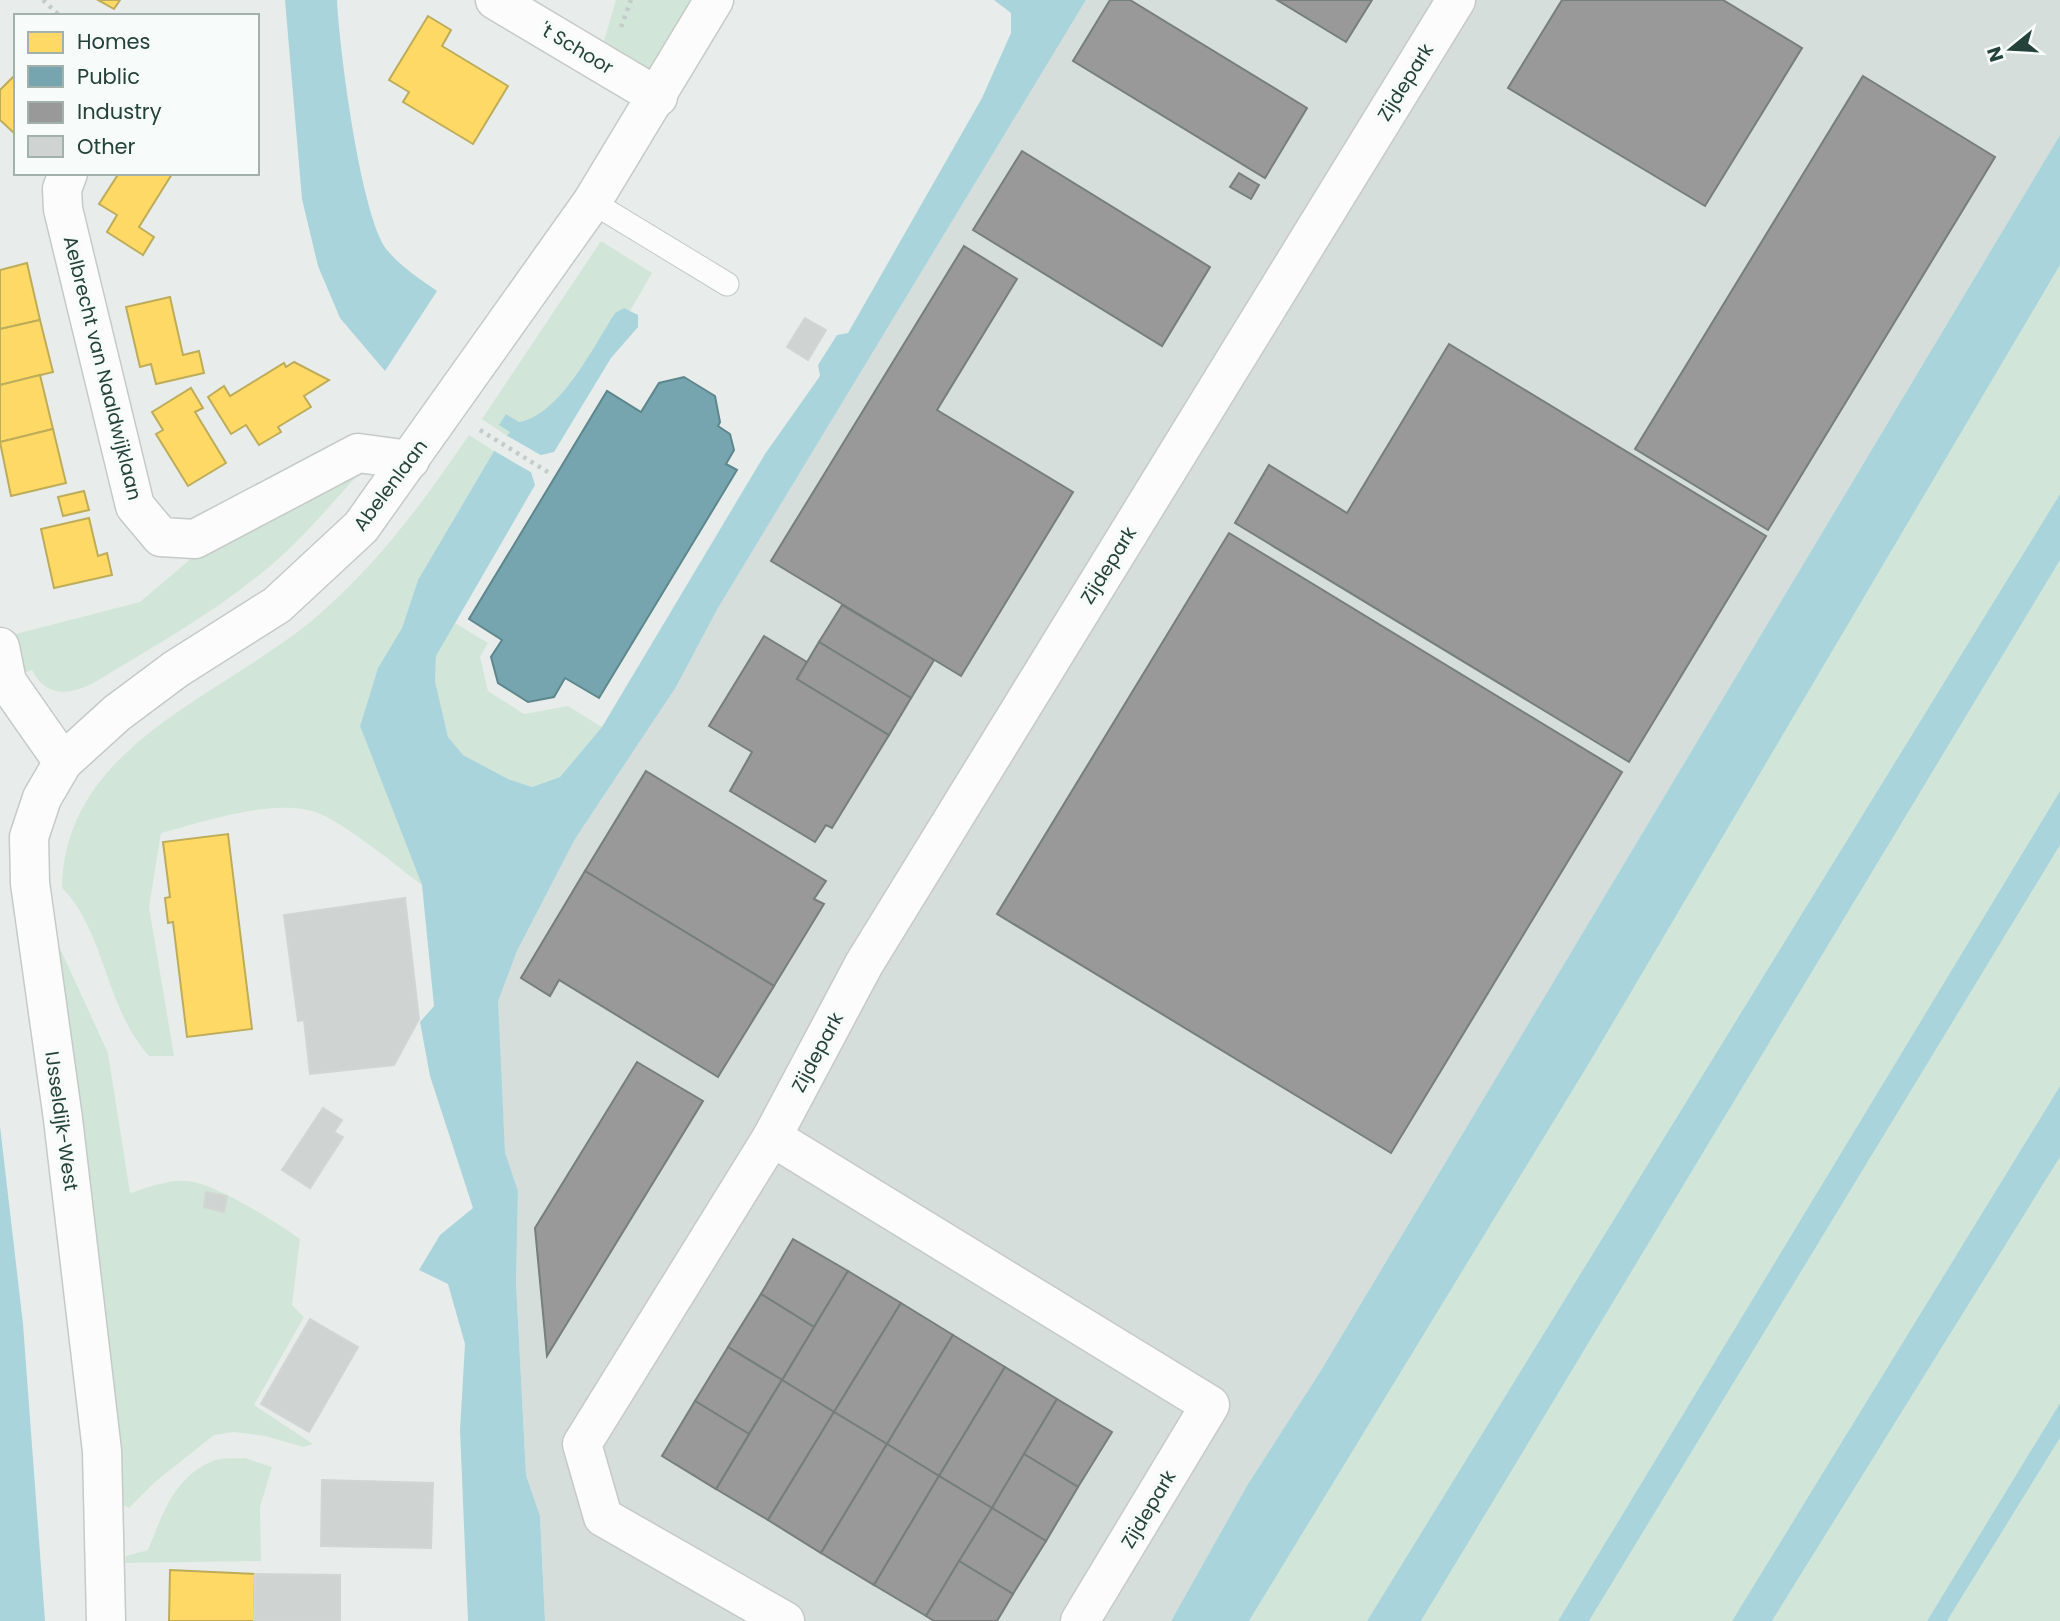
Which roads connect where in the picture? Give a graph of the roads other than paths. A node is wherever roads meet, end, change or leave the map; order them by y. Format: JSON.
{"nodes":[{"id":1,"x":495,"y":0,"type":"edge"},
{"id":2,"x":714,"y":0,"type":"edge"},
{"id":3,"x":1456,"y":0,"type":"edge"},
{"id":4,"x":658,"y":97,"type":"junction"},
{"id":5,"x":67,"y":175,"type":"edge"},
{"id":6,"x":592,"y":202,"type":"junction"},
{"id":7,"x":727,"y":284,"type":"dead end"},
{"id":8,"x":410,"y":460,"type":"junction"},
{"id":9,"x":0,"y":647,"type":"edge"},
{"id":10,"x":63,"y":762,"type":"junction"},
{"id":11,"x":772,"y":1137,"type":"junction"},
{"id":12,"x":106,"y":1621,"type":"edge"},
{"id":13,"x":785,"y":1621,"type":"edge"},
{"id":14,"x":1080,"y":1621,"type":"edge"}],
"edges":[{"from":1,"to":4,"type":"street","name":"'t Schoor"},
{"from":2,"to":4,"type":"street","name":"Abelenlaan"},
{"from":3,"to":11,"type":"street","name":"Zijdepark"},
{"from":4,"to":6,"type":"street","name":"Abelenlaan"},
{"from":5,"to":8,"type":"street","name":"Aelbrecht van Naaldwijklaan"},
{"from":6,"to":7,"type":"lane"},
{"from":6,"to":8,"type":"street","name":"Abelenlaan"},
{"from":8,"to":10,"type":"street","name":"Abelenlaan"},
{"from":9,"to":10,"type":"street"},
{"from":10,"to":12,"type":"street","name":"IJsseldijk-West"},
{"from":11,"to":13,"type":"street","name":"Zijdepark"},
{"from":11,"to":14,"type":"street","name":"Zijdepark"}]}
